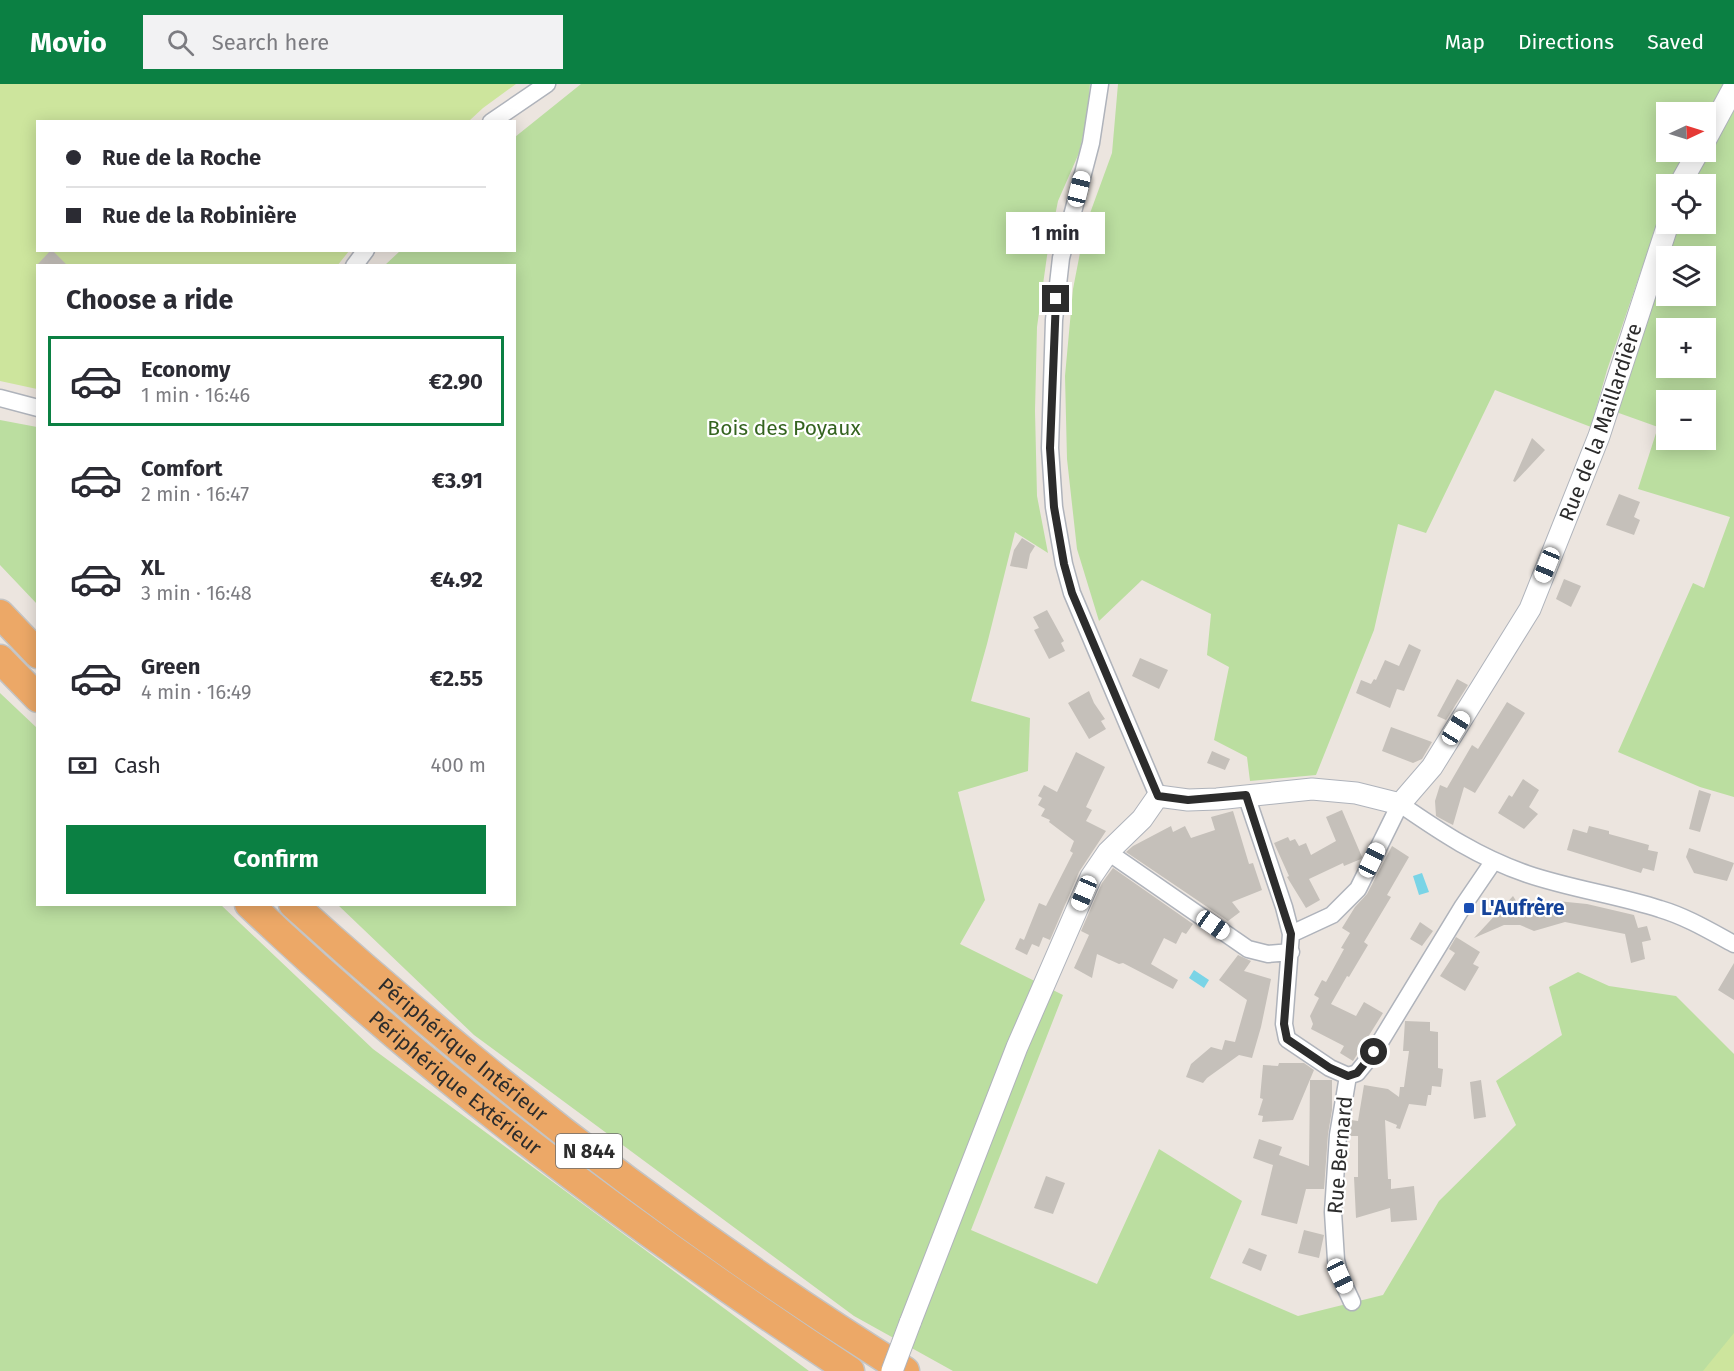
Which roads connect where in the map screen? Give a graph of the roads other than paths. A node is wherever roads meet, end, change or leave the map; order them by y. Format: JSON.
{"nodes":[{"id":1,"x":547,"y":84,"type":"edge"},
{"id":2,"x":1100,"y":84,"type":"edge"},
{"id":3,"x":1734,"y":87,"type":"edge"},
{"id":4,"x":494,"y":120,"type":"edge"},
{"id":5,"x":1716,"y":120,"type":"edge"},
{"id":6,"x":1665,"y":234,"type":"edge"},
{"id":7,"x":0,"y":398,"type":"edge"},
{"id":8,"x":36,"y":407,"type":"edge"},
{"id":9,"x":0,"y":614,"type":"edge"},
{"id":10,"x":36,"y":652,"type":"edge"},
{"id":11,"x":0,"y":659,"type":"edge"},
{"id":12,"x":36,"y":696,"type":"edge"},
{"id":13,"x":1246,"y":795,"type":"junction"},
{"id":14,"x":1158,"y":796,"type":"junction"},
{"id":15,"x":1400,"y":804,"type":"junction"},
{"id":16,"x":1108,"y":852,"type":"junction"},
{"id":17,"x":1494,"y":862,"type":"junction"},
{"id":18,"x":251,"y":906,"type":"edge"},
{"id":19,"x":295,"y":906,"type":"edge"},
{"id":20,"x":1291,"y":934,"type":"junction"},
{"id":21,"x":1734,"y":945,"type":"edge"},
{"id":22,"x":1291,"y":952,"type":"junction"},
{"id":23,"x":1348,"y":1076,"type":"junction"},
{"id":24,"x":1352,"y":1302,"type":"dead end"},
{"id":25,"x":850,"y":1371,"type":"edge"},
{"id":26,"x":892,"y":1371,"type":"edge"},
{"id":27,"x":905,"y":1371,"type":"edge"}],
"edges":[{"from":1,"to":4,"type":"street"},
{"from":2,"to":14,"type":"street"},
{"from":3,"to":5,"type":"street"},
{"from":6,"to":15,"type":"street","name":"Rue de la Maillardière"},
{"from":7,"to":8,"type":"street"},
{"from":9,"to":10,"type":"highway"},
{"from":11,"to":12,"type":"highway"},
{"from":13,"to":14,"type":"street"},
{"from":13,"to":15,"type":"street"},
{"from":13,"to":20,"type":"street","name":"Rue Bernard"},
{"from":14,"to":16,"type":"street"},
{"from":15,"to":17,"type":"street"},
{"from":15,"to":20,"type":"street"},
{"from":16,"to":22,"type":"street"},
{"from":16,"to":26,"type":"street","bridge":true},
{"from":17,"to":21,"type":"street"},
{"from":17,"to":23,"type":"street"},
{"from":18,"to":25,"type":"highway","name":"Périphérique Extérieur","number":"N 844"},
{"from":19,"to":27,"type":"highway","name":"Périphérique Intérieur","number":"N 844"},
{"from":20,"to":22,"type":"street","name":"Rue Bernard"},
{"from":22,"to":23,"type":"street","name":"Rue Bernard"},
{"from":23,"to":24,"type":"street","name":"Rue Bernard"}]}
